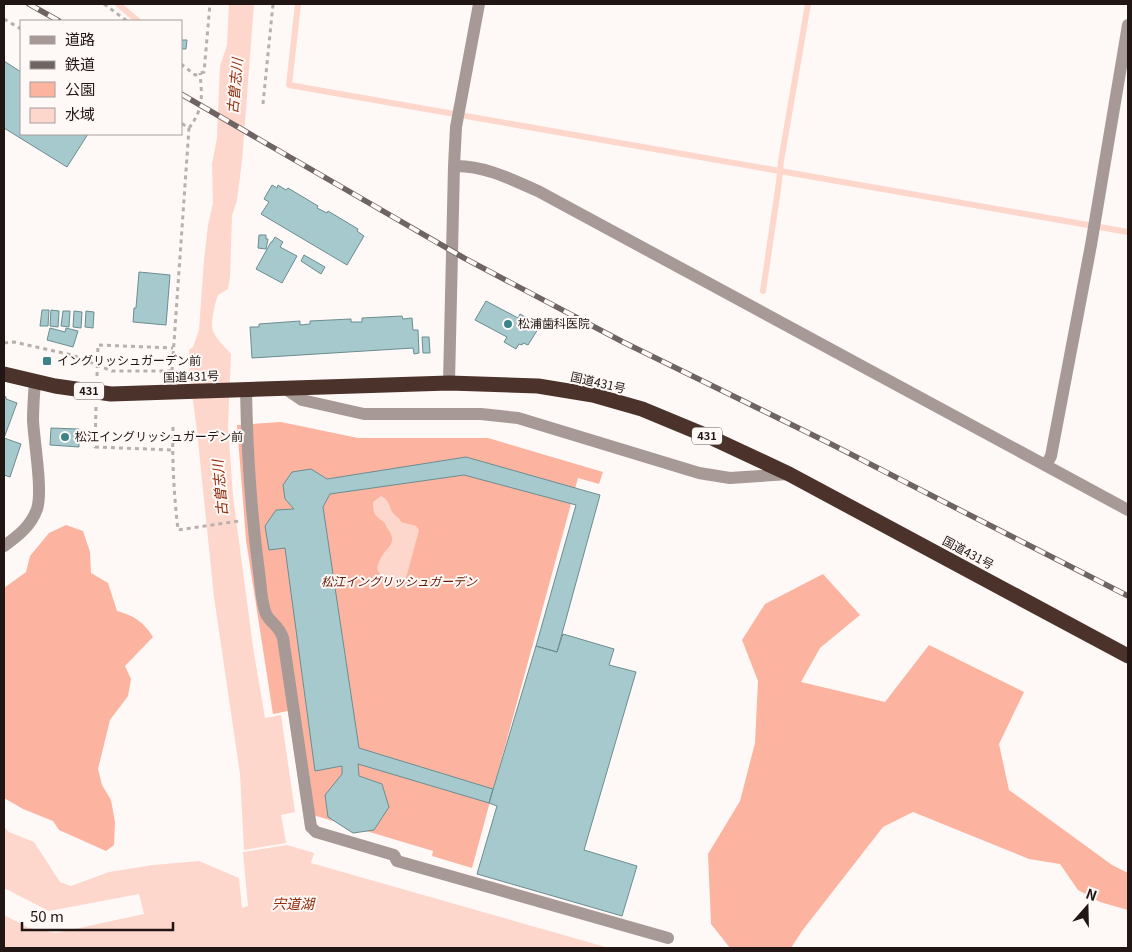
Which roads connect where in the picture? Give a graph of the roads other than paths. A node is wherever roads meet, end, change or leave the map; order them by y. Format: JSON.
{"nodes":[{"id":1,"x":479,"y":4,"type":"edge"},
{"id":2,"x":1128,"y":25,"type":"edge"},
{"id":3,"x":454,"y":166,"type":"junction"},
{"id":4,"x":4,"y":374,"type":"edge"},
{"id":5,"x":35,"y":381,"type":"junction"},
{"id":6,"x":449,"y":382,"type":"junction"},
{"id":7,"x":244,"y":389,"type":"junction"},
{"id":8,"x":286,"y":389,"type":"junction"},
{"id":9,"x":1046,"y":465,"type":"junction"},
{"id":10,"x":789,"y":474,"type":"junction"},
{"id":11,"x":1128,"y":510,"type":"edge"},
{"id":12,"x":4,"y":546,"type":"edge"},
{"id":13,"x":1128,"y":656,"type":"edge"},
{"id":14,"x":668,"y":938,"type":"dead end"}],
"edges":[{"from":1,"to":3,"type":"street"},
{"from":2,"to":9,"type":"street"},
{"from":3,"to":6,"type":"street"},
{"from":3,"to":9,"type":"street"},
{"from":4,"to":5,"type":"highway","name":"国道431号","number":"431"},
{"from":5,"to":7,"type":"highway","name":"国道431号","number":"431"},
{"from":5,"to":12,"type":"street"},
{"from":6,"to":8,"type":"highway","name":"国道431号","number":"431"},
{"from":6,"to":10,"type":"highway","name":"国道431号","number":"431"},
{"from":7,"to":8,"type":"highway","name":"国道431号","number":"431"},
{"from":7,"to":14,"type":"street"},
{"from":8,"to":10,"type":"street"},
{"from":9,"to":11,"type":"street"},
{"from":10,"to":13,"type":"highway","name":"国道431号","number":"431"}]}
